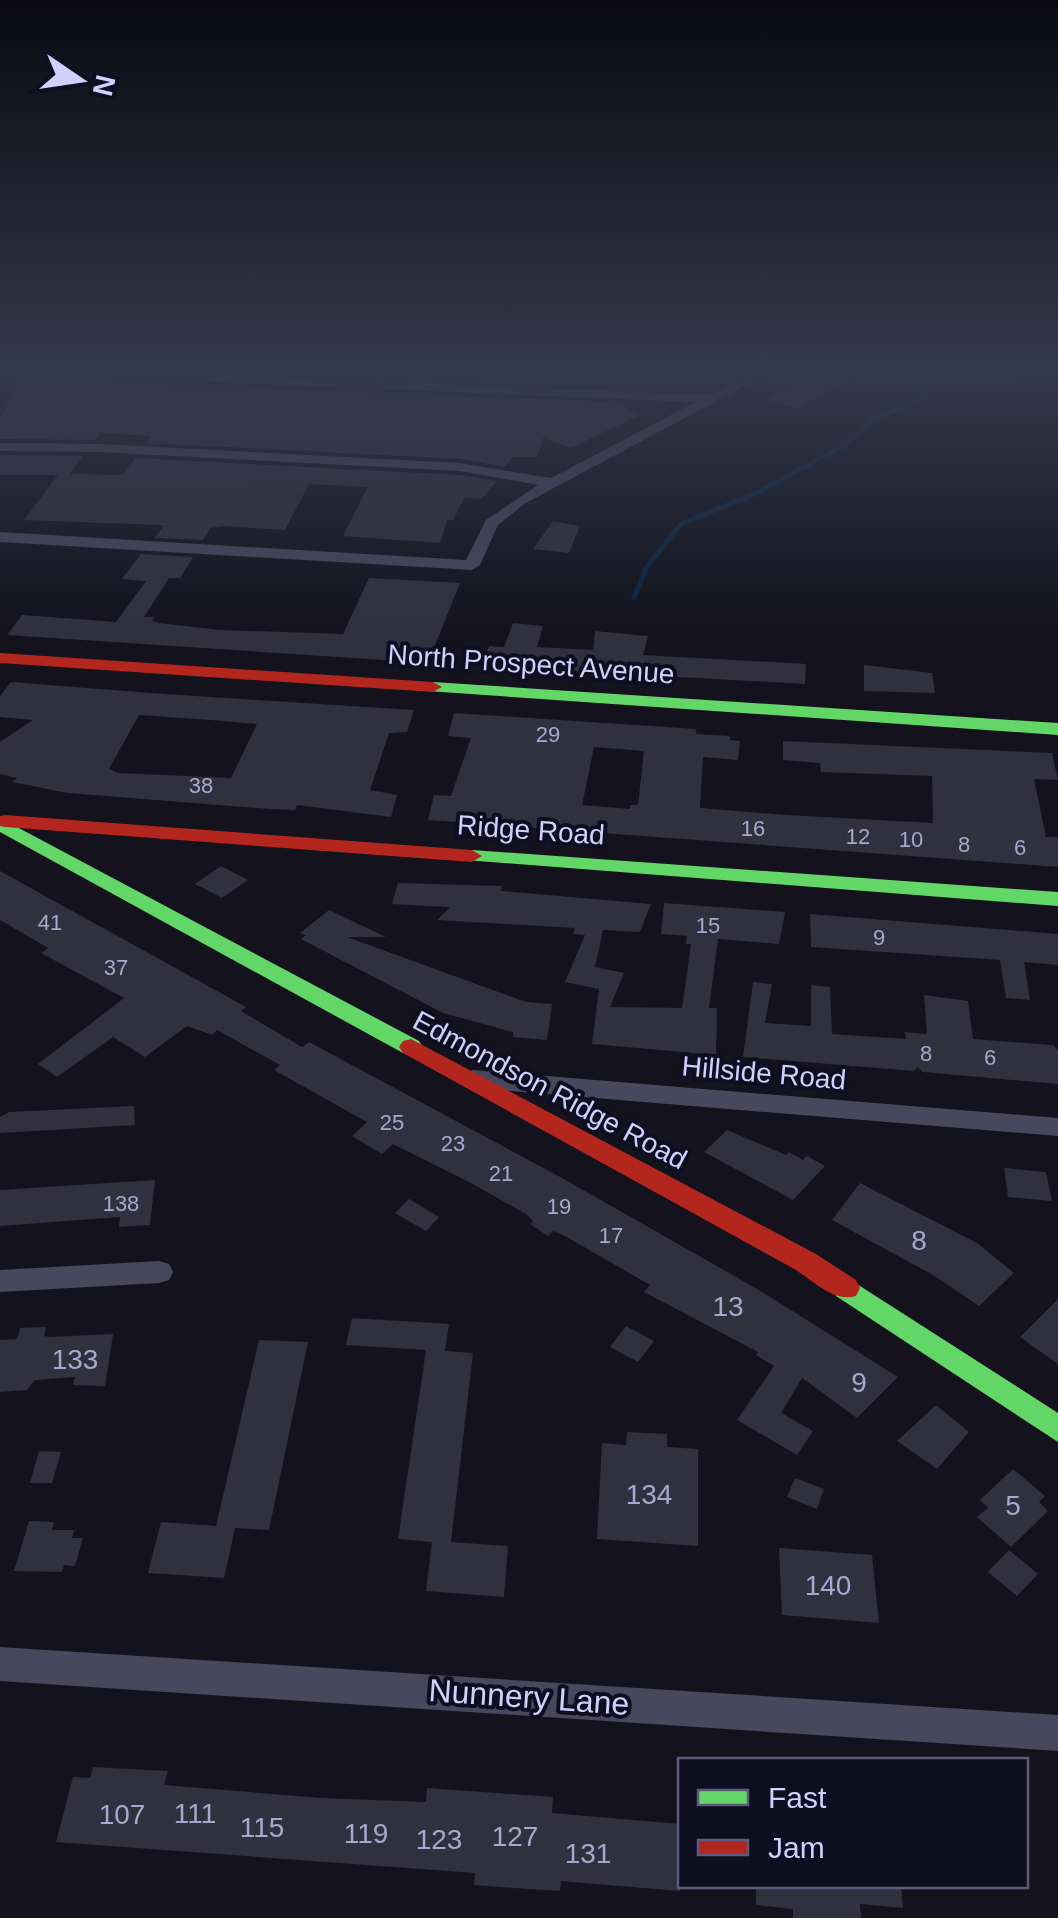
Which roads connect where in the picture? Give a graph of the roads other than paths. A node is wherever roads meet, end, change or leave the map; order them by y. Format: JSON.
{"nodes":[{"id":1,"x":242,"y":456,"type":"edge"},
{"id":2,"x":605,"y":456,"type":"edge"},
{"id":3,"x":552,"y":483,"type":"junction"},
{"id":4,"x":0,"y":537,"type":"edge"},
{"id":5,"x":0,"y":658,"type":"edge"},
{"id":6,"x":1058,"y":729,"type":"edge"},
{"id":7,"x":0,"y":823,"type":"edge"},
{"id":8,"x":1058,"y":900,"type":"edge"},
{"id":9,"x":466,"y":1079,"type":"junction"},
{"id":10,"x":1058,"y":1127,"type":"edge"},
{"id":11,"x":159,"y":1272,"type":"dead end"},
{"id":12,"x":0,"y":1282,"type":"edge"},
{"id":13,"x":1058,"y":1429,"type":"edge"},
{"id":14,"x":0,"y":1664,"type":"edge"},
{"id":15,"x":1058,"y":1733,"type":"edge"}],
"edges":[{"from":1,"to":3,"type":"street"},
{"from":2,"to":3,"type":"street"},
{"from":3,"to":4,"type":"street"},
{"from":5,"to":6,"type":"street","name":"North Prospect Avenue"},
{"from":7,"to":8,"type":"street","name":"Ridge Road"},
{"from":7,"to":9,"type":"street","name":"Edmondson Ridge Road"},
{"from":9,"to":10,"type":"street","name":"Hillside Road"},
{"from":9,"to":13,"type":"street","name":"Edmondson Ridge Road"},
{"from":11,"to":12,"type":"street"},
{"from":14,"to":15,"type":"street","name":"Nunnery Lane"}]}
